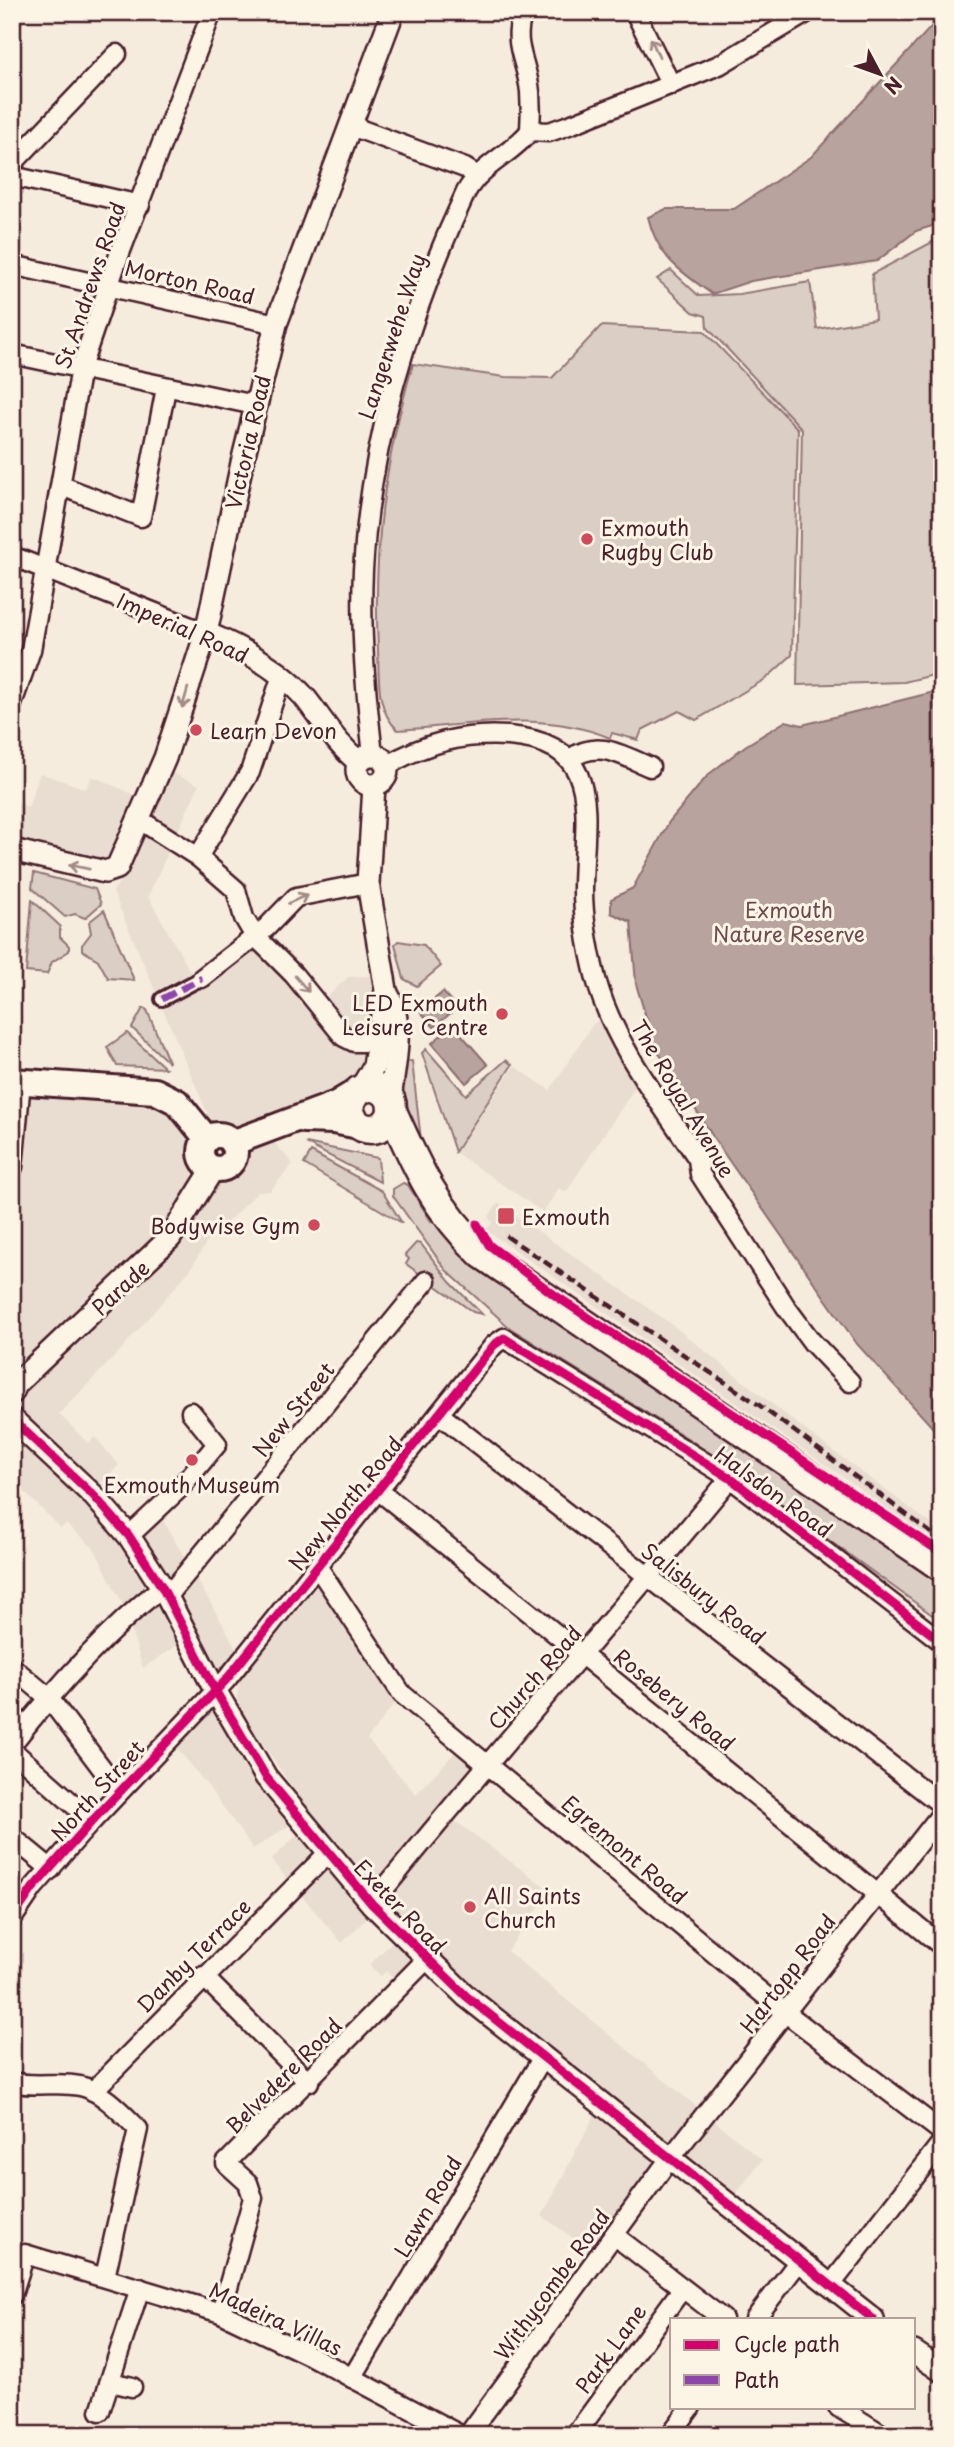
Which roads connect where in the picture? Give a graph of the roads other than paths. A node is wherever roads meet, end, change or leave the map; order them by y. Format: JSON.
{"nodes":[{"id":1,"x":212,"y":12,"type":"edge"},
{"id":2,"x":393,"y":12,"type":"edge"},
{"id":3,"x":523,"y":12,"type":"edge"},
{"id":4,"x":635,"y":12,"type":"edge"},
{"id":5,"x":808,"y":12,"type":"edge"},
{"id":6,"x":781,"y":19,"type":"edge"},
{"id":7,"x":117,"y":54,"type":"dead end"},
{"id":8,"x":671,"y":85,"type":"junction"},
{"id":9,"x":351,"y":126,"type":"junction"},
{"id":10,"x":530,"y":131,"type":"junction"},
{"id":11,"x":12,"y":164,"type":"edge"},
{"id":12,"x":476,"y":175,"type":"junction"},
{"id":13,"x":12,"y":176,"type":"edge"},
{"id":14,"x":140,"y":205,"type":"junction"},
{"id":15,"x":12,"y":265,"type":"edge"},
{"id":16,"x":109,"y":286,"type":"junction"},
{"id":17,"x":276,"y":324,"type":"junction"},
{"id":18,"x":12,"y":354,"type":"edge"},
{"id":19,"x":81,"y":368,"type":"junction"},
{"id":20,"x":166,"y":387,"type":"junction"},
{"id":21,"x":255,"y":405,"type":"junction"},
{"id":22,"x":62,"y":486,"type":"junction"},
{"id":23,"x":12,"y":556,"type":"edge"},
{"id":24,"x":46,"y":570,"type":"junction"},
{"id":25,"x":206,"y":633,"type":"junction"},
{"id":26,"x":282,"y":676,"type":"junction"},
{"id":27,"x":12,"y":704,"type":"edge"},
{"id":28,"x":570,"y":759,"type":"junction"},
{"id":29,"x":373,"y":761,"type":"junction"},
{"id":30,"x":650,"y":767,"type":"dead end"},
{"id":31,"x":140,"y":820,"type":"junction"},
{"id":32,"x":12,"y":850,"type":"edge"},
{"id":33,"x":198,"y":857,"type":"junction"},
{"id":34,"x":368,"y":883,"type":"junction"},
{"id":35,"x":254,"y":935,"type":"junction"},
{"id":36,"x":202,"y":978,"type":"joint"},
{"id":37,"x":386,"y":990,"type":"junction"},
{"id":38,"x":162,"y":999,"type":"dead end"},
{"id":39,"x":379,"y":1042,"type":"junction"},
{"id":40,"x":17,"y":1081,"type":"edge"},
{"id":41,"x":358,"y":1091,"type":"junction"},
{"id":42,"x":391,"y":1105,"type":"junction"},
{"id":43,"x":294,"y":1119,"type":"junction"},
{"id":44,"x":364,"y":1128,"type":"junction"},
{"id":45,"x":206,"y":1139,"type":"junction"},
{"id":46,"x":233,"y":1143,"type":"junction"},
{"id":47,"x":13,"y":1157,"type":"edge"},
{"id":48,"x":213,"y":1168,"type":"junction"},
{"id":49,"x":418,"y":1171,"type":"junction"},
{"id":50,"x":426,"y":1281,"type":"dead end"},
{"id":51,"x":504,"y":1338,"type":"joint"},
{"id":52,"x":850,"y":1382,"type":"dead end"},
{"id":53,"x":12,"y":1393,"type":"edge"},
{"id":54,"x":191,"y":1412,"type":"dead end"},
{"id":55,"x":439,"y":1415,"type":"junction"},
{"id":56,"x":12,"y":1419,"type":"edge"},
{"id":57,"x":730,"y":1478,"type":"junction"},
{"id":58,"x":378,"y":1490,"type":"junction"},
{"id":59,"x":129,"y":1536,"type":"junction"},
{"id":60,"x":317,"y":1566,"type":"junction"},
{"id":61,"x":942,"y":1567,"type":"edge"},
{"id":62,"x":648,"y":1578,"type":"junction"},
{"id":63,"x":164,"y":1592,"type":"junction"},
{"id":64,"x":942,"y":1642,"type":"edge"},
{"id":65,"x":584,"y":1654,"type":"junction"},
{"id":66,"x":12,"y":1667,"type":"edge"},
{"id":67,"x":215,"y":1690,"type":"junction"},
{"id":68,"x":48,"y":1698,"type":"junction"},
{"id":69,"x":12,"y":1744,"type":"edge"},
{"id":70,"x":12,"y":1751,"type":"edge"},
{"id":71,"x":487,"y":1764,"type":"junction"},
{"id":72,"x":119,"y":1791,"type":"junction"},
{"id":73,"x":942,"y":1805,"type":"edge"},
{"id":74,"x":942,"y":1813,"type":"edge"},
{"id":75,"x":92,"y":1821,"type":"junction"},
{"id":76,"x":12,"y":1837,"type":"edge"},
{"id":77,"x":328,"y":1853,"type":"junction"},
{"id":78,"x":51,"y":1869,"type":"junction"},
{"id":79,"x":877,"y":1894,"type":"junction"},
{"id":80,"x":372,"y":1904,"type":"junction"},
{"id":81,"x":12,"y":1919,"type":"edge"},
{"id":82,"x":942,"y":1946,"type":"edge"},
{"id":83,"x":426,"y":1959,"type":"junction"},
{"id":84,"x":203,"y":1976,"type":"junction"},
{"id":85,"x":786,"y":2012,"type":"junction"},
{"id":86,"x":543,"y":2057,"type":"junction"},
{"id":87,"x":12,"y":2081,"type":"edge"},
{"id":88,"x":309,"y":2082,"type":"junction"},
{"id":89,"x":93,"y":2091,"type":"junction"},
{"id":90,"x":942,"y":2132,"type":"edge"},
{"id":91,"x":942,"y":2142,"type":"edge"},
{"id":92,"x":669,"y":2160,"type":"junction"},
{"id":93,"x":615,"y":2236,"type":"junction"},
{"id":94,"x":799,"y":2261,"type":"junction"},
{"id":95,"x":105,"y":2277,"type":"junction"},
{"id":96,"x":830,"y":2286,"type":"junction"},
{"id":97,"x":140,"y":2288,"type":"junction"},
{"id":98,"x":682,"y":2289,"type":"junction"},
{"id":99,"x":12,"y":2295,"type":"edge"},
{"id":100,"x":221,"y":2314,"type":"junction"},
{"id":101,"x":722,"y":2318,"type":"edge"},
{"id":102,"x":756,"y":2318,"type":"edge"},
{"id":103,"x":872,"y":2318,"type":"edge"},
{"id":104,"x":916,"y":2353,"type":"edge"},
{"id":105,"x":942,"y":2371,"type":"edge"},
{"id":106,"x":352,"y":2378,"type":"junction"},
{"id":107,"x":111,"y":2382,"type":"junction"},
{"id":108,"x":132,"y":2387,"type":"dead end"},
{"id":109,"x":690,"y":2408,"type":"edge"},
{"id":110,"x":840,"y":2408,"type":"edge"},
{"id":111,"x":100,"y":2411,"type":"dead end"},
{"id":112,"x":460,"y":2435,"type":"edge"},
{"id":113,"x":468,"y":2435,"type":"edge"},
{"id":114,"x":575,"y":2435,"type":"edge"},
{"id":115,"x":670,"y":2435,"type":"edge"},
{"id":116,"x":883,"y":2435,"type":"edge"}],
"edges":[{"from":1,"to":14,"type":"street","name":"St Andrews Road"},
{"from":2,"to":9,"type":"street","name":"Victoria Road"},
{"from":3,"to":10,"type":"street"},
{"from":8,"to":4,"type":"street","one_way":true},
{"from":5,"to":6,"type":"street"},
{"from":6,"to":8,"type":"street"},
{"from":7,"to":11,"type":"street"},
{"from":8,"to":10,"type":"street"},
{"from":9,"to":12,"type":"street"},
{"from":9,"to":17,"type":"street","name":"Victoria Road"},
{"from":10,"to":12,"type":"street","name":"Langerwehe Way"},
{"from":12,"to":29,"type":"street","name":"Langerwehe Way"},
{"from":13,"to":14,"type":"street"},
{"from":14,"to":16,"type":"street","name":"St Andrews Road"},
{"from":15,"to":16,"type":"street","name":"Morton Road"},
{"from":16,"to":17,"type":"street","name":"Morton Road"},
{"from":16,"to":19,"type":"street","name":"St Andrews Road"},
{"from":17,"to":21,"type":"street","name":"Victoria Road"},
{"from":18,"to":19,"type":"street"},
{"from":19,"to":20,"type":"street"},
{"from":19,"to":22,"type":"street","name":"St Andrews Road"},
{"from":20,"to":21,"type":"street"},
{"from":20,"to":22,"type":"street"},
{"from":21,"to":25,"type":"street","name":"Victoria Road"},
{"from":22,"to":24,"type":"street","name":"St Andrews Road"},
{"from":23,"to":24,"type":"street","name":"Imperial Road"},
{"from":24,"to":25,"type":"street","name":"Imperial Road"},
{"from":24,"to":27,"type":"street","name":"St Andrews Road"},
{"from":25,"to":26,"type":"street","name":"Imperial Road"},
{"from":25,"to":31,"type":"street","name":"Victoria Road","one_way":true},
{"from":26,"to":29,"type":"street","name":"Imperial Road"},
{"from":26,"to":33,"type":"street"},
{"from":28,"to":29,"type":"street"},
{"from":28,"to":30,"type":"street"},
{"from":28,"to":52,"type":"street","name":"The Royal Avenue"},
{"from":29,"to":34,"type":"street","name":"Imperial Road"},
{"from":31,"to":32,"type":"street","name":"Victoria Road","one_way":true},
{"from":31,"to":33,"type":"street"},
{"from":33,"to":35,"type":"street"},
{"from":35,"to":34,"type":"street","one_way":true},
{"from":34,"to":37,"type":"street"},
{"from":35,"to":36,"type":"street"},
{"from":35,"to":39,"type":"street","one_way":true},
{"from":36,"to":38,"type":"street"},
{"from":37,"to":39,"type":"street"},
{"from":37,"to":42,"type":"street"},
{"from":39,"to":41,"type":"street"},
{"from":40,"to":45,"type":"main road"},
{"from":40,"to":47,"type":"street"},
{"from":41,"to":42,"type":"highway"},
{"from":41,"to":43,"type":"main road"},
{"from":41,"to":44,"type":"highway"},
{"from":42,"to":44,"type":"highway"},
{"from":42,"to":49,"type":"highway"},
{"from":43,"to":44,"type":"main road"},
{"from":43,"to":46,"type":"main road"},
{"from":44,"to":49,"type":"highway"},
{"from":45,"to":46,"type":"main road"},
{"from":45,"to":48,"type":"main road"},
{"from":46,"to":48,"type":"main road"},
{"from":48,"to":53,"type":"street","name":"Parade"},
{"from":49,"to":61,"type":"highway"},
{"from":50,"to":63,"type":"street","name":"New Street"},
{"from":51,"to":55,"type":"street","name":"New North Road"},
{"from":51,"to":57,"type":"street","name":"Halsdon Road"},
{"from":54,"to":59,"type":"street"},
{"from":55,"to":58,"type":"street","name":"New North Road"},
{"from":55,"to":62,"type":"street","name":"Salisbury Road"},
{"from":56,"to":59,"type":"street","name":"Exeter Road"},
{"from":57,"to":62,"type":"street","name":"Church Road"},
{"from":57,"to":64,"type":"street","name":"Halsdon Road"},
{"from":58,"to":60,"type":"street","name":"New North Road"},
{"from":58,"to":65,"type":"street","name":"Rosebery Road"},
{"from":59,"to":63,"type":"street","name":"Exeter Road"},
{"from":60,"to":67,"type":"street","name":"New North Road"},
{"from":60,"to":71,"type":"street","name":"Egremont Road"},
{"from":62,"to":65,"type":"street","name":"Church Road"},
{"from":62,"to":73,"type":"street","name":"Salisbury Road"},
{"from":63,"to":67,"type":"street","name":"Exeter Road"},
{"from":63,"to":68,"type":"street","name":"New Street"},
{"from":65,"to":71,"type":"street","name":"Church Road"},
{"from":65,"to":79,"type":"street","name":"Rosebery Road"},
{"from":66,"to":68,"type":"street"},
{"from":67,"to":72,"type":"street","name":"North Street"},
{"from":67,"to":77,"type":"street","name":"Exeter Road"},
{"from":68,"to":69,"type":"street","name":"New Street"},
{"from":68,"to":72,"type":"street"},
{"from":70,"to":75,"type":"street"},
{"from":71,"to":80,"type":"street","name":"Church Road"},
{"from":71,"to":85,"type":"street","name":"Egremont Road"},
{"from":72,"to":75,"type":"street","name":"North Street"},
{"from":74,"to":79,"type":"street","name":"Hartopp Road"},
{"from":75,"to":78,"type":"street","name":"North Street"},
{"from":76,"to":78,"type":"street"},
{"from":77,"to":80,"type":"street","name":"Exeter Road"},
{"from":77,"to":84,"type":"street","name":"Danby Terrace"},
{"from":78,"to":81,"type":"street","name":"North Street"},
{"from":79,"to":82,"type":"street","name":"Rosebery Road"},
{"from":79,"to":85,"type":"street","name":"Hartopp Road"},
{"from":80,"to":83,"type":"street","name":"Exeter Road"},
{"from":83,"to":86,"type":"street","name":"Exeter Road"},
{"from":83,"to":88,"type":"street","name":"Belvedere Road"},
{"from":84,"to":88,"type":"street"},
{"from":84,"to":89,"type":"street","name":"Danby Terrace"},
{"from":85,"to":90,"type":"street","name":"Egremont Road"},
{"from":85,"to":92,"type":"street","name":"Hartopp Road"},
{"from":86,"to":92,"type":"street","name":"Exeter Road"},
{"from":86,"to":106,"type":"street","name":"Lawn Road"},
{"from":87,"to":89,"type":"street"},
{"from":88,"to":100,"type":"street","name":"Belvedere Road"},
{"from":89,"to":95,"type":"street"},
{"from":91,"to":96,"type":"street"},
{"from":92,"to":93,"type":"street","name":"Withycombe Road"},
{"from":92,"to":94,"type":"street","name":"Exeter Road"},
{"from":93,"to":98,"type":"street"},
{"from":93,"to":113,"type":"street","name":"Withycombe Road"},
{"from":94,"to":96,"type":"street","name":"Exeter Road"},
{"from":94,"to":102,"type":"street"},
{"from":95,"to":97,"type":"street","name":"Madeira Villas"},
{"from":95,"to":99,"type":"street","name":"Madeira Villas"},
{"from":96,"to":103,"type":"street","name":"Exeter Road"},
{"from":97,"to":100,"type":"street","name":"Madeira Villas"},
{"from":97,"to":107,"type":"street"},
{"from":98,"to":101,"type":"street"},
{"from":98,"to":114,"type":"street","name":"Park Lane"},
{"from":100,"to":106,"type":"street","name":"Madeira Villas"},
{"from":104,"to":105,"type":"street"},
{"from":106,"to":112,"type":"street","name":"Madeira Villas"},
{"from":107,"to":108,"type":"street"},
{"from":107,"to":111,"type":"street"},
{"from":109,"to":115,"type":"street"},
{"from":110,"to":116,"type":"street"}]}
